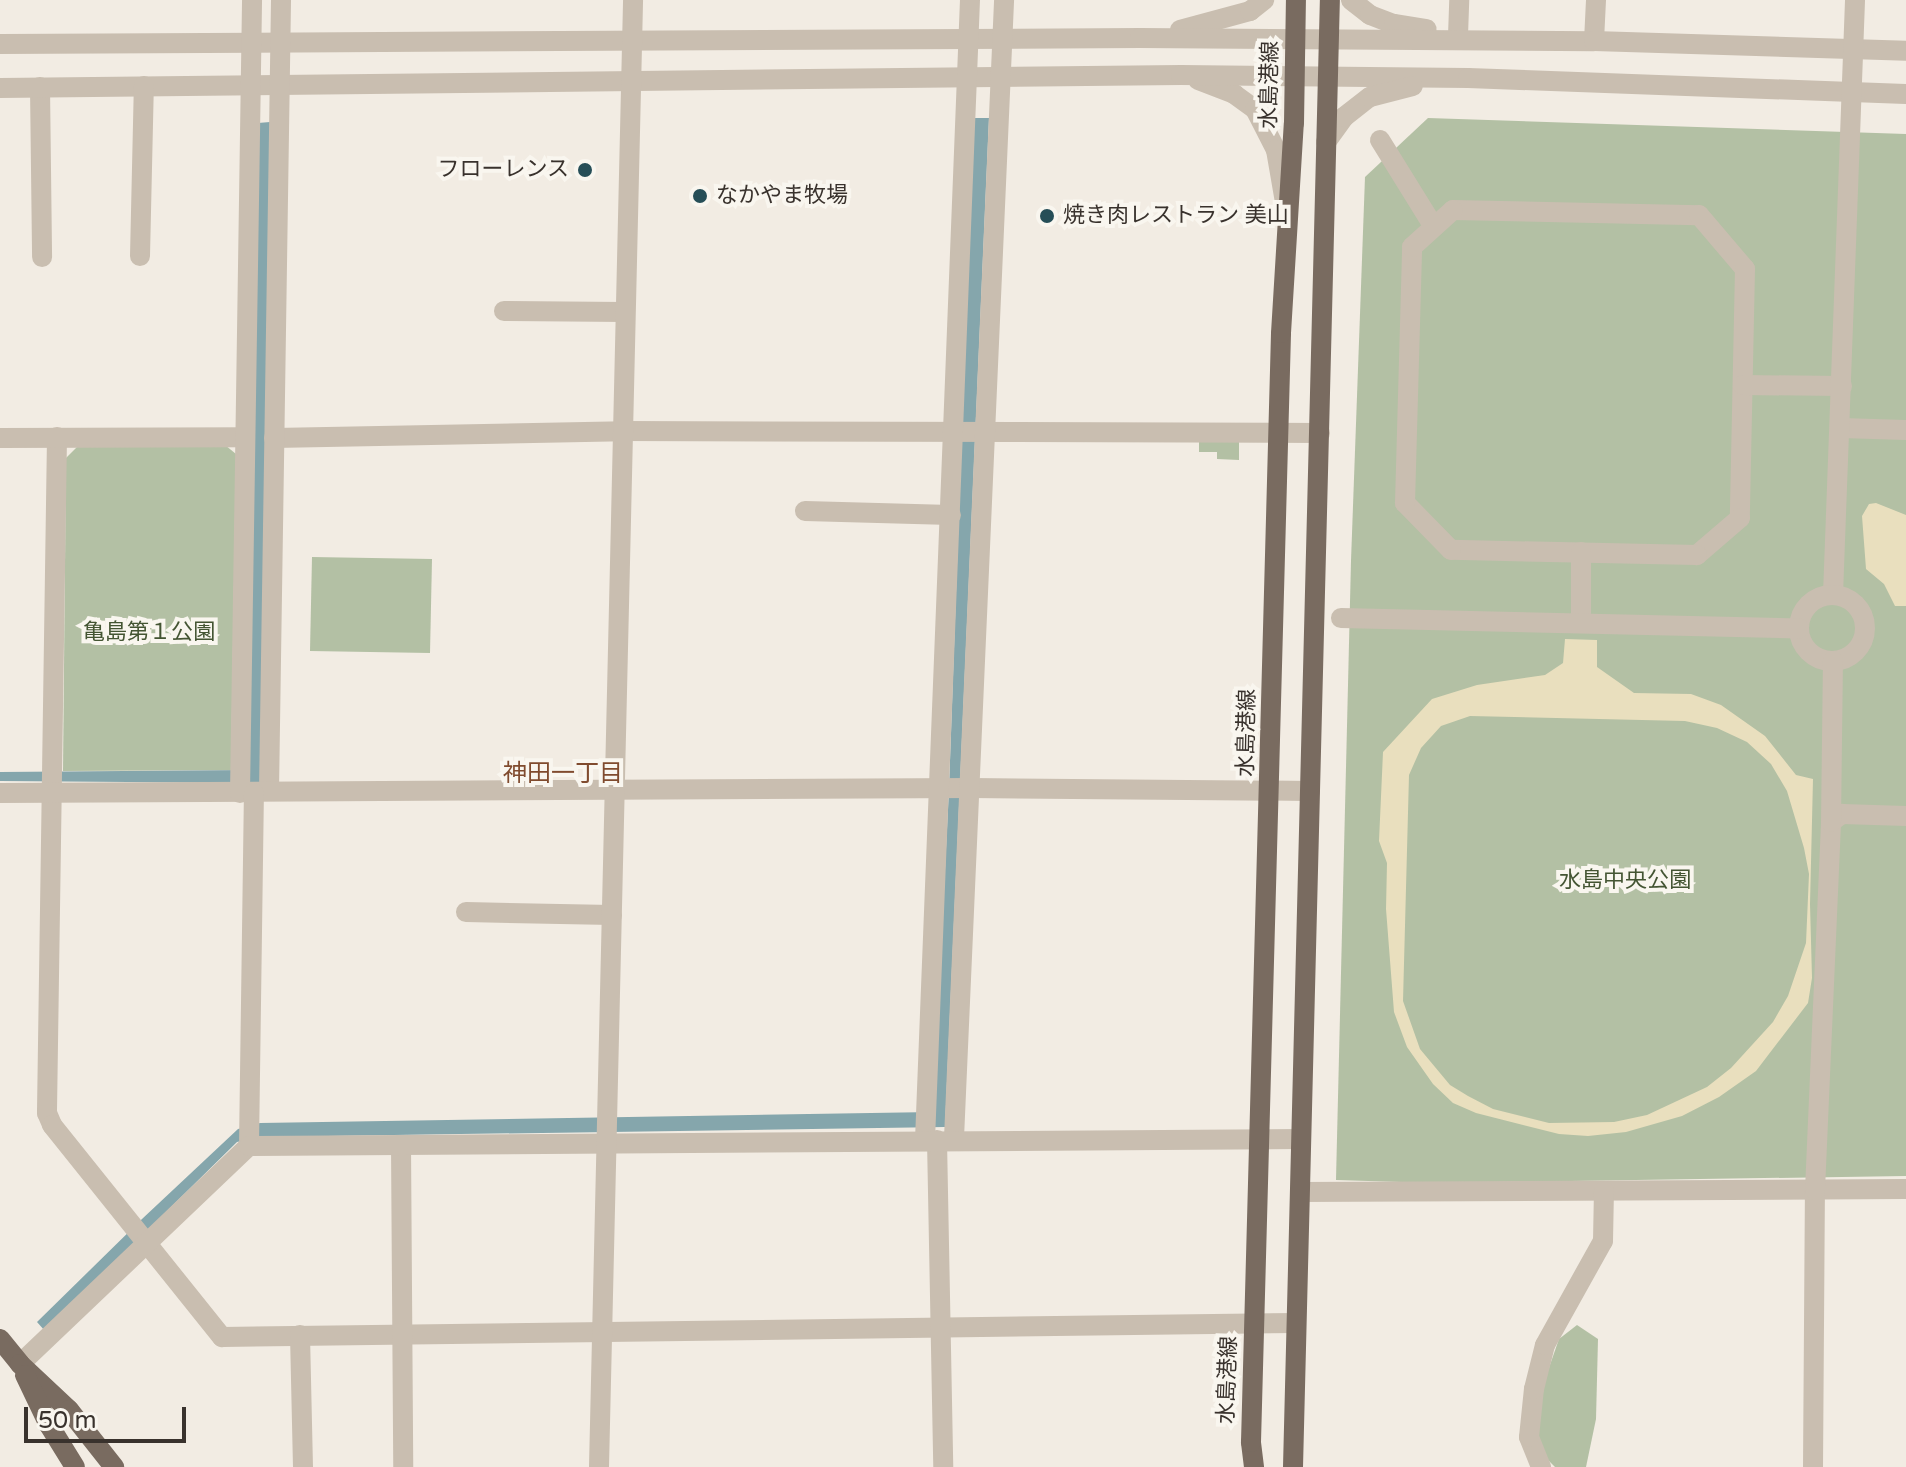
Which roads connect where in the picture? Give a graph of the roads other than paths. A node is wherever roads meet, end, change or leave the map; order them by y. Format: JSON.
{"nodes":[{"id":1,"x":252,"y":0,"type":"edge"},
{"id":2,"x":281,"y":0,"type":"edge"},
{"id":3,"x":633,"y":0,"type":"edge"},
{"id":4,"x":970,"y":0,"type":"edge"},
{"id":5,"x":1004,"y":0,"type":"edge"},
{"id":6,"x":1264,"y":0,"type":"edge"},
{"id":7,"x":1296,"y":0,"type":"edge"},
{"id":8,"x":1330,"y":0,"type":"edge"},
{"id":9,"x":1351,"y":0,"type":"edge"},
{"id":10,"x":1459,"y":0,"type":"edge"},
{"id":11,"x":1596,"y":0,"type":"edge"},
{"id":12,"x":1855,"y":0,"type":"edge"},
{"id":13,"x":968,"y":38,"type":"junction"},
{"id":14,"x":1140,"y":38,"type":"junction"},
{"id":15,"x":1464,"y":38,"type":"junction"},
{"id":16,"x":1296,"y":39,"type":"junction"},
{"id":17,"x":1329,"y":39,"type":"junction"},
{"id":18,"x":1001,"y":40,"type":"junction"},
{"id":19,"x":252,"y":41,"type":"junction"},
{"id":20,"x":280,"y":41,"type":"junction"},
{"id":21,"x":632,"y":41,"type":"junction"},
{"id":22,"x":1594,"y":41,"type":"junction"},
{"id":23,"x":0,"y":44,"type":"edge"},
{"id":24,"x":1854,"y":49,"type":"junction"},
{"id":25,"x":1906,"y":51,"type":"edge"},
{"id":26,"x":1181,"y":75,"type":"junction"},
{"id":27,"x":1295,"y":76,"type":"junction"},
{"id":28,"x":967,"y":77,"type":"junction"},
{"id":29,"x":999,"y":77,"type":"junction"},
{"id":30,"x":1328,"y":77,"type":"junction"},
{"id":31,"x":1468,"y":78,"type":"junction"},
{"id":32,"x":631,"y":83,"type":"junction"},
{"id":33,"x":251,"y":85,"type":"junction"},
{"id":34,"x":279,"y":85,"type":"junction"},
{"id":35,"x":144,"y":86,"type":"junction"},
{"id":36,"x":40,"y":87,"type":"junction"},
{"id":37,"x":0,"y":88,"type":"edge"},
{"id":38,"x":1853,"y":93,"type":"junction"},
{"id":39,"x":1906,"y":94,"type":"edge"},
{"id":40,"x":1380,"y":140,"type":"dead end"},
{"id":41,"x":1326,"y":142,"type":"junction"},
{"id":42,"x":1287,"y":214,"type":"junction"},
{"id":43,"x":1434,"y":227,"type":"junction"},
{"id":44,"x":140,"y":256,"type":"dead end"},
{"id":45,"x":42,"y":257,"type":"dead end"},
{"id":46,"x":504,"y":311,"type":"dead end"},
{"id":47,"x":624,"y":312,"type":"junction"},
{"id":48,"x":1743,"y":385,"type":"junction"},
{"id":49,"x":1842,"y":386,"type":"junction"},
{"id":50,"x":1841,"y":428,"type":"junction"},
{"id":51,"x":1906,"y":430,"type":"edge"},
{"id":52,"x":623,"y":431,"type":"junction"},
{"id":53,"x":969,"y":432,"type":"junction"},
{"id":54,"x":1279,"y":432,"type":"junction"},
{"id":55,"x":1320,"y":433,"type":"junction"},
{"id":56,"x":259,"y":435,"type":"junction"},
{"id":57,"x":57,"y":437,"type":"junction"},
{"id":58,"x":0,"y":438,"type":"edge"},
{"id":59,"x":805,"y":511,"type":"dead end"},
{"id":60,"x":951,"y":515,"type":"junction"},
{"id":61,"x":1581,"y":552,"type":"junction"},
{"id":62,"x":1833,"y":595,"type":"junction"},
{"id":63,"x":1341,"y":618,"type":"dead end"},
{"id":64,"x":1581,"y":622,"type":"junction"},
{"id":65,"x":1799,"y":628,"type":"junction"},
{"id":66,"x":1833,"y":661,"type":"junction"},
{"id":67,"x":52,"y":782,"type":"junction"},
{"id":68,"x":248,"y":786,"type":"junction"},
{"id":69,"x":955,"y":789,"type":"junction"},
{"id":70,"x":1269,"y":791,"type":"junction"},
{"id":71,"x":1310,"y":791,"type":"junction"},
{"id":72,"x":0,"y":793,"type":"edge"},
{"id":73,"x":615,"y":793,"type":"junction"},
{"id":74,"x":1906,"y":816,"type":"edge"},
{"id":75,"x":1831,"y":822,"type":"junction"},
{"id":76,"x":466,"y":912,"type":"dead end"},
{"id":77,"x":612,"y":915,"type":"junction"},
{"id":78,"x":607,"y":1131,"type":"junction"},
{"id":79,"x":933,"y":1131,"type":"junction"},
{"id":80,"x":248,"y":1137,"type":"junction"},
{"id":81,"x":1260,"y":1138,"type":"junction"},
{"id":82,"x":1301,"y":1139,"type":"junction"},
{"id":83,"x":401,"y":1145,"type":"junction"},
{"id":84,"x":1906,"y":1189,"type":"edge"},
{"id":85,"x":1815,"y":1190,"type":"junction"},
{"id":86,"x":1604,"y":1191,"type":"junction"},
{"id":87,"x":1300,"y":1192,"type":"junction"},
{"id":88,"x":140,"y":1236,"type":"junction"},
{"id":89,"x":1254,"y":1323,"type":"junction"},
{"id":90,"x":1296,"y":1323,"type":"junction"},
{"id":91,"x":940,"y":1325,"type":"junction"},
{"id":92,"x":603,"y":1331,"type":"junction"},
{"id":93,"x":402,"y":1333,"type":"junction"},
{"id":94,"x":300,"y":1335,"type":"junction"},
{"id":95,"x":7,"y":1353,"type":"edge"},
{"id":96,"x":1251,"y":1442,"type":"junction"},
{"id":97,"x":75,"y":1467,"type":"edge"},
{"id":98,"x":114,"y":1467,"type":"edge"},
{"id":99,"x":303,"y":1467,"type":"edge"},
{"id":100,"x":403,"y":1467,"type":"edge"},
{"id":101,"x":599,"y":1467,"type":"edge"},
{"id":102,"x":943,"y":1467,"type":"edge"},
{"id":103,"x":1244,"y":1467,"type":"edge"},
{"id":104,"x":1254,"y":1467,"type":"edge"},
{"id":105,"x":1293,"y":1467,"type":"edge"},
{"id":106,"x":1541,"y":1467,"type":"edge"},
{"id":107,"x":1813,"y":1467,"type":"edge"}],
"edges":[{"from":1,"to":19,"type":"street"},
{"from":2,"to":20,"type":"street"},
{"from":3,"to":21,"type":"street"},
{"from":4,"to":13,"type":"street"},
{"from":5,"to":18,"type":"street"},
{"from":6,"to":14,"type":"street"},
{"from":7,"to":16,"type":"main road","name":"水島港線"},
{"from":8,"to":17,"type":"main road"},
{"from":9,"to":15,"type":"street"},
{"from":10,"to":15,"type":"street"},
{"from":11,"to":22,"type":"street"},
{"from":12,"to":24,"type":"street"},
{"from":13,"to":18,"type":"street"},
{"from":13,"to":21,"type":"street"},
{"from":13,"to":28,"type":"street"},
{"from":14,"to":16,"type":"street"},
{"from":14,"to":18,"type":"street"},
{"from":15,"to":17,"type":"street"},
{"from":15,"to":22,"type":"street"},
{"from":16,"to":17,"type":"street"},
{"from":16,"to":27,"type":"main road","name":"水島港線"},
{"from":17,"to":30,"type":"main road"},
{"from":18,"to":29,"type":"street"},
{"from":19,"to":20,"type":"street"},
{"from":19,"to":23,"type":"street"},
{"from":19,"to":33,"type":"street"},
{"from":20,"to":21,"type":"street"},
{"from":20,"to":34,"type":"street"},
{"from":21,"to":32,"type":"street"},
{"from":22,"to":24,"type":"street"},
{"from":24,"to":25,"type":"street"},
{"from":24,"to":38,"type":"street"},
{"from":26,"to":27,"type":"street"},
{"from":26,"to":29,"type":"street"},
{"from":26,"to":42,"type":"street"},
{"from":27,"to":30,"type":"street"},
{"from":27,"to":42,"type":"main road","name":"水島港線"},
{"from":28,"to":29,"type":"street"},
{"from":28,"to":32,"type":"street"},
{"from":28,"to":53,"type":"street"},
{"from":29,"to":53,"type":"street"},
{"from":30,"to":31,"type":"street"},
{"from":30,"to":41,"type":"main road"},
{"from":31,"to":38,"type":"street"},
{"from":31,"to":41,"type":"street"},
{"from":32,"to":34,"type":"street"},
{"from":32,"to":47,"type":"street"},
{"from":33,"to":34,"type":"street"},
{"from":33,"to":35,"type":"street"},
{"from":33,"to":56,"type":"street"},
{"from":34,"to":56,"type":"street"},
{"from":35,"to":36,"type":"street"},
{"from":35,"to":44,"type":"street"},
{"from":36,"to":37,"type":"street"},
{"from":36,"to":45,"type":"street"},
{"from":38,"to":39,"type":"street"},
{"from":38,"to":49,"type":"street"},
{"from":40,"to":43,"type":"street"},
{"from":41,"to":55,"type":"main road"},
{"from":42,"to":54,"type":"main road","name":"水島港線"},
{"from":43,"to":48,"type":"street"},
{"from":43,"to":61,"type":"street"},
{"from":46,"to":47,"type":"street"},
{"from":47,"to":52,"type":"street"},
{"from":48,"to":49,"type":"street"},
{"from":48,"to":61,"type":"street"},
{"from":49,"to":50,"type":"street"},
{"from":50,"to":51,"type":"street"},
{"from":50,"to":62,"type":"street"},
{"from":52,"to":53,"type":"street"},
{"from":52,"to":56,"type":"street"},
{"from":52,"to":73,"type":"street"},
{"from":53,"to":54,"type":"street"},
{"from":53,"to":60,"type":"street"},
{"from":53,"to":69,"type":"street"},
{"from":54,"to":55,"type":"street"},
{"from":54,"to":70,"type":"main road","name":"水島港線"},
{"from":55,"to":71,"type":"main road"},
{"from":56,"to":57,"type":"street"},
{"from":56,"to":68,"type":"street"},
{"from":56,"to":68,"type":"street"},
{"from":57,"to":58,"type":"street"},
{"from":57,"to":67,"type":"street"},
{"from":59,"to":60,"type":"street"},
{"from":60,"to":69,"type":"street"},
{"from":61,"to":64,"type":"street"},
{"from":62,"to":65,"type":"street"},
{"from":62,"to":66,"type":"street"},
{"from":63,"to":64,"type":"street"},
{"from":64,"to":65,"type":"street"},
{"from":65,"to":66,"type":"street"},
{"from":66,"to":75,"type":"street"},
{"from":67,"to":68,"type":"street"},
{"from":67,"to":72,"type":"street"},
{"from":67,"to":88,"type":"street"},
{"from":68,"to":73,"type":"street"},
{"from":68,"to":80,"type":"street"},
{"from":69,"to":70,"type":"street"},
{"from":69,"to":73,"type":"street"},
{"from":69,"to":79,"type":"street"},
{"from":69,"to":79,"type":"street"},
{"from":70,"to":71,"type":"street"},
{"from":70,"to":81,"type":"main road","name":"水島港線"},
{"from":71,"to":82,"type":"main road"},
{"from":73,"to":77,"type":"street"},
{"from":74,"to":75,"type":"street"},
{"from":75,"to":85,"type":"street"},
{"from":76,"to":77,"type":"street"},
{"from":77,"to":78,"type":"street"},
{"from":78,"to":79,"type":"street"},
{"from":78,"to":83,"type":"street"},
{"from":78,"to":92,"type":"street"},
{"from":79,"to":81,"type":"street"},
{"from":79,"to":91,"type":"street"},
{"from":80,"to":83,"type":"street"},
{"from":80,"to":88,"type":"street"},
{"from":81,"to":82,"type":"street"},
{"from":81,"to":89,"type":"main road","name":"水島港線"},
{"from":82,"to":87,"type":"main road"},
{"from":83,"to":93,"type":"street"},
{"from":84,"to":85,"type":"street"},
{"from":85,"to":86,"type":"street"},
{"from":85,"to":107,"type":"street"},
{"from":86,"to":87,"type":"street"},
{"from":86,"to":106,"type":"street"},
{"from":87,"to":90,"type":"main road"},
{"from":88,"to":94,"type":"street"},
{"from":88,"to":95,"type":"street"},
{"from":89,"to":90,"type":"street"},
{"from":89,"to":91,"type":"street"},
{"from":89,"to":96,"type":"main road","name":"水島港線"},
{"from":90,"to":105,"type":"main road"},
{"from":91,"to":92,"type":"street"},
{"from":91,"to":102,"type":"street"},
{"from":92,"to":93,"type":"street"},
{"from":92,"to":101,"type":"street"},
{"from":93,"to":94,"type":"street"},
{"from":93,"to":100,"type":"street"},
{"from":94,"to":99,"type":"street"},
{"from":95,"to":97,"type":"main road"},
{"from":95,"to":98,"type":"main road"},
{"from":96,"to":103,"type":"main road"},
{"from":96,"to":104,"type":"main road","name":"水島港線"}]}
